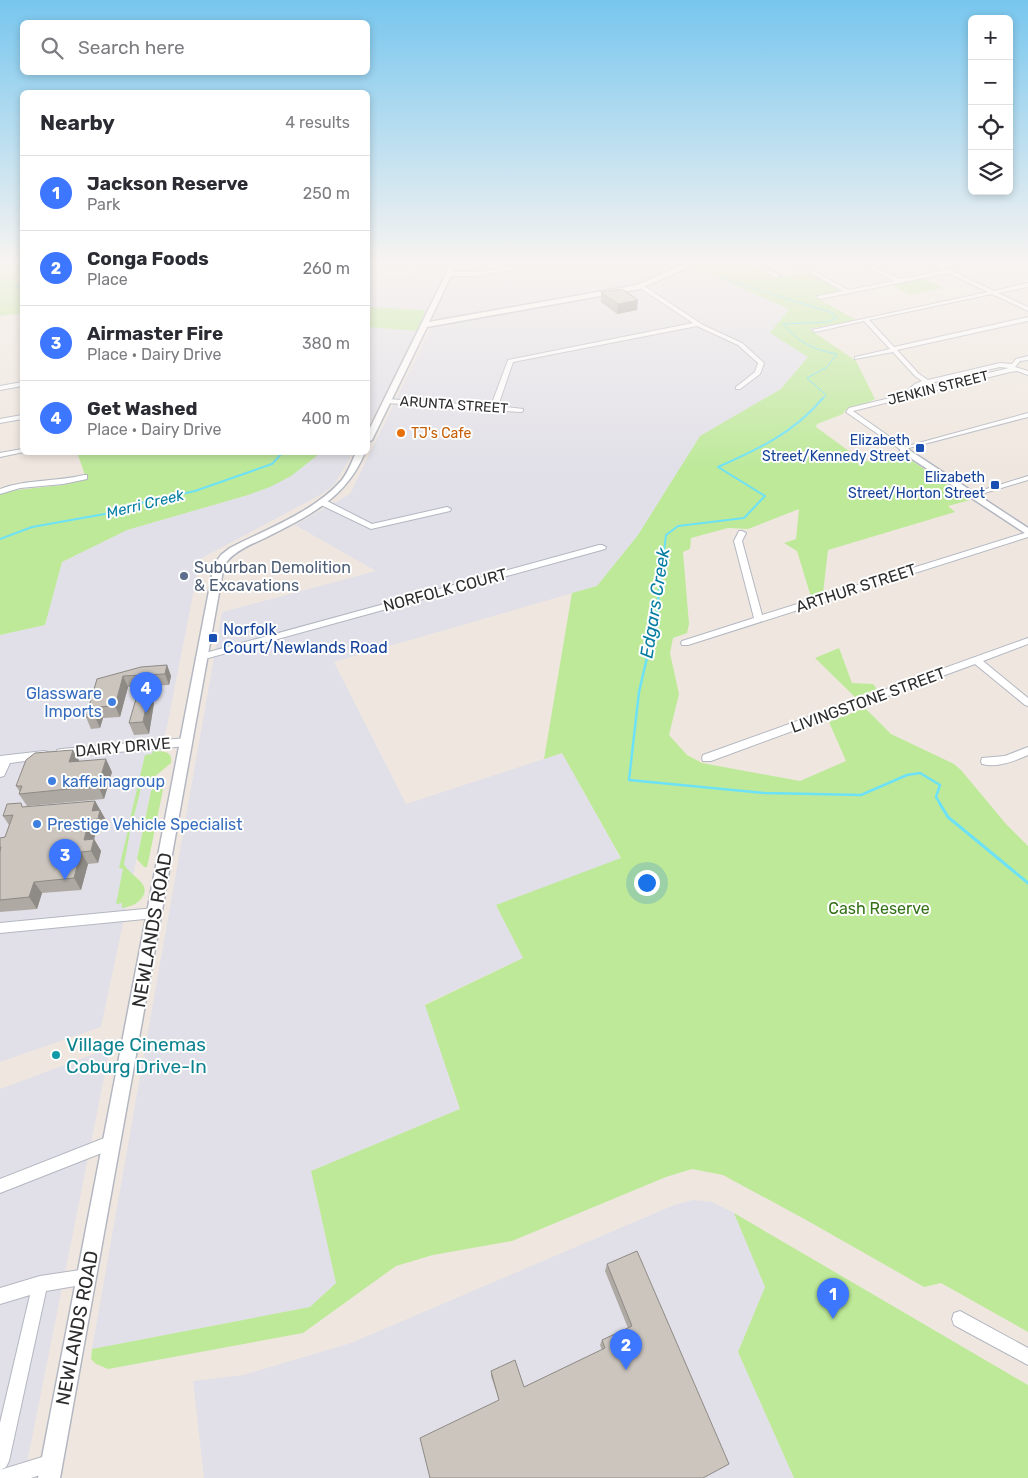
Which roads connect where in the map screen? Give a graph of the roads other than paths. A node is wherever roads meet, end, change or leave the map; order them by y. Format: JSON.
{"nodes":[{"id":1,"x":421,"y":331,"type":"edge"},
{"id":2,"x":663,"y":331,"type":"edge"},
{"id":3,"x":713,"y":331,"type":"edge"},
{"id":4,"x":876,"y":331,"type":"edge"},
{"id":5,"x":974,"y":331,"type":"edge"},
{"id":6,"x":893,"y":349,"type":"junction"},
{"id":7,"x":857,"y":358,"type":"dead end"},
{"id":8,"x":1028,"y":358,"type":"edge"},
{"id":9,"x":1013,"y":367,"type":"junction"},
{"id":10,"x":1028,"y":372,"type":"edge"},
{"id":11,"x":927,"y":382,"type":"junction"},
{"id":12,"x":20,"y":384,"type":"edge"},
{"id":13,"x":0,"y":388,"type":"edge"},
{"id":14,"x":738,"y":388,"type":"dead end"},
{"id":15,"x":933,"y":390,"type":"junction"},
{"id":16,"x":900,"y":397,"type":"junction"},
{"id":17,"x":387,"y":401,"type":"junction"},
{"id":18,"x":494,"y":408,"type":"junction"},
{"id":19,"x":521,"y":410,"type":"dead end"},
{"id":20,"x":1028,"y":415,"type":"edge"},
{"id":21,"x":20,"y":417,"type":"edge"},
{"id":22,"x":0,"y":421,"type":"edge"},
{"id":23,"x":370,"y":436,"type":"edge"},
{"id":24,"x":903,"y":449,"type":"junction"},
{"id":25,"x":20,"y":451,"type":"edge"},
{"id":26,"x":0,"y":455,"type":"edge"},
{"id":27,"x":360,"y":455,"type":"edge"},
{"id":28,"x":84,"y":477,"type":"dead end"},
{"id":29,"x":1028,"y":478,"type":"edge"},
{"id":30,"x":0,"y":492,"type":"edge"},
{"id":31,"x":971,"y":495,"type":"junction"},
{"id":32,"x":322,"y":502,"type":"junction"},
{"id":33,"x":447,"y":509,"type":"dead end"},
{"id":34,"x":742,"y":533,"type":"dead end"},
{"id":35,"x":1028,"y":533,"type":"edge"},
{"id":36,"x":602,"y":547,"type":"dead end"},
{"id":37,"x":759,"y":619,"type":"junction"},
{"id":38,"x":1028,"y":642,"type":"edge"},
{"id":39,"x":685,"y":643,"type":"dead end"},
{"id":40,"x":201,"y":657,"type":"junction"},
{"id":41,"x":976,"y":660,"type":"junction"},
{"id":42,"x":1028,"y":703,"type":"edge"},
{"id":43,"x":186,"y":742,"type":"junction"},
{"id":44,"x":1028,"y":751,"type":"edge"},
{"id":45,"x":708,"y":758,"type":"dead end"},
{"id":46,"x":3,"y":759,"type":"edge"},
{"id":47,"x":986,"y":761,"type":"dead end"},
{"id":48,"x":0,"y":773,"type":"edge"},
{"id":49,"x":155,"y":913,"type":"junction"},
{"id":50,"x":0,"y":928,"type":"edge"},
{"id":51,"x":112,"y":1142,"type":"junction"},
{"id":52,"x":0,"y":1186,"type":"edge"},
{"id":53,"x":87,"y":1277,"type":"junction"},
{"id":54,"x":40,"y":1284,"type":"junction"},
{"id":55,"x":0,"y":1296,"type":"edge"},
{"id":56,"x":960,"y":1319,"type":"dead end"},
{"id":57,"x":1028,"y":1357,"type":"edge"},
{"id":58,"x":0,"y":1461,"type":"edge"},
{"id":59,"x":51,"y":1471,"type":"edge"},
{"id":60,"x":2,"y":1478,"type":"edge"}],
"edges":[{"from":1,"to":17,"type":"street"},
{"from":2,"to":18,"type":"street"},
{"from":3,"to":14,"type":"street"},
{"from":4,"to":6,"type":"street"},
{"from":5,"to":6,"type":"street"},
{"from":6,"to":7,"type":"street"},
{"from":6,"to":11,"type":"street"},
{"from":8,"to":9,"type":"street"},
{"from":9,"to":10,"type":"street","name":"JENKIN STREET"},
{"from":9,"to":11,"type":"street"},
{"from":9,"to":15,"type":"street","name":"JENKIN STREET"},
{"from":11,"to":15,"type":"street"},
{"from":11,"to":16,"type":"street"},
{"from":12,"to":13,"type":"street"},
{"from":15,"to":16,"type":"street","name":"JENKIN STREET"},
{"from":16,"to":24,"type":"street","name":"JENKIN STREET"},
{"from":17,"to":18,"type":"street","name":"ARUNTA STREET"},
{"from":17,"to":23,"type":"street"},
{"from":18,"to":19,"type":"street","name":"ARUNTA STREET"},
{"from":20,"to":24,"type":"street"},
{"from":21,"to":22,"type":"street"},
{"from":24,"to":31,"type":"street"},
{"from":25,"to":26,"type":"street"},
{"from":27,"to":32,"type":"street","name":"NEWLANDS ROAD"},
{"from":28,"to":30,"type":"street"},
{"from":29,"to":31,"type":"street"},
{"from":31,"to":35,"type":"street"},
{"from":32,"to":33,"type":"street"},
{"from":32,"to":40,"type":"street","name":"NEWLANDS ROAD"},
{"from":34,"to":37,"type":"street"},
{"from":35,"to":37,"type":"street","name":"ARTHUR STREET"},
{"from":36,"to":40,"type":"street","name":"NORFOLK COURT"},
{"from":37,"to":39,"type":"street","name":"ARTHUR STREET"},
{"from":38,"to":41,"type":"street","name":"LIVINGSTONE STREET"},
{"from":40,"to":43,"type":"street","name":"NEWLANDS ROAD"},
{"from":41,"to":42,"type":"street"},
{"from":41,"to":45,"type":"street","name":"LIVINGSTONE STREET"},
{"from":43,"to":46,"type":"street","name":"DAIRY DRIVE"},
{"from":43,"to":49,"type":"street","name":"NEWLANDS ROAD"},
{"from":44,"to":47,"type":"street"},
{"from":46,"to":48,"type":"street"},
{"from":49,"to":50,"type":"street"},
{"from":49,"to":51,"type":"street","name":"NEWLANDS ROAD"},
{"from":51,"to":52,"type":"street"},
{"from":51,"to":53,"type":"street","name":"NEWLANDS ROAD"},
{"from":53,"to":54,"type":"street"},
{"from":53,"to":59,"type":"street","name":"NEWLANDS ROAD"},
{"from":54,"to":55,"type":"street"},
{"from":54,"to":58,"type":"street"},
{"from":56,"to":57,"type":"street"},
{"from":59,"to":60,"type":"street"}]}
